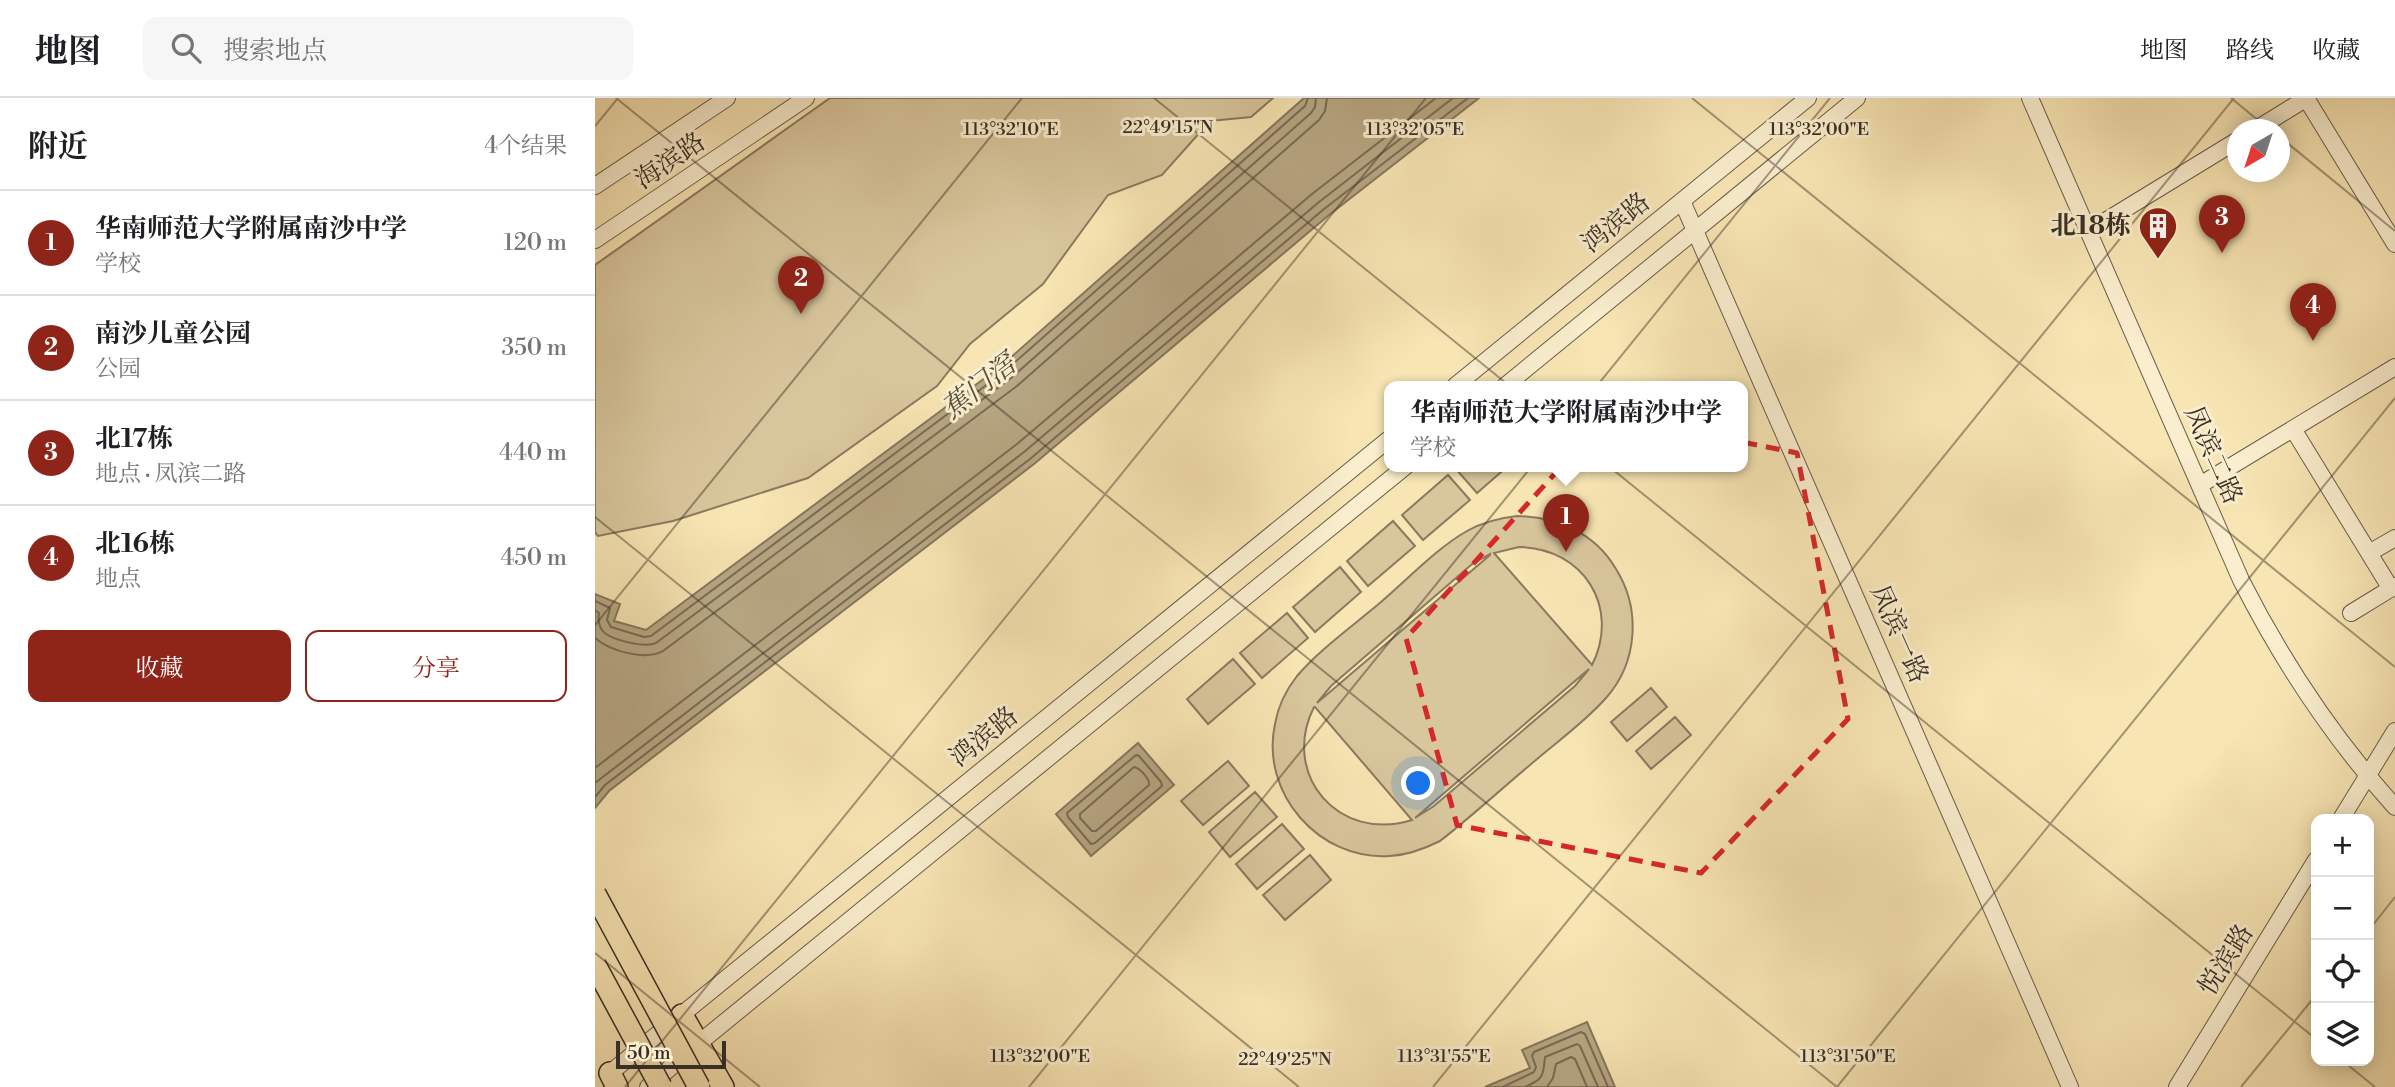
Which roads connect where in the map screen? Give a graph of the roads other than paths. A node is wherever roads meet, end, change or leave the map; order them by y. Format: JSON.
{"nodes":[{"id":1,"x":727,"y":98,"type":"edge"},
{"id":2,"x":806,"y":98,"type":"edge"},
{"id":3,"x":1808,"y":98,"type":"edge"},
{"id":4,"x":1857,"y":98,"type":"edge"},
{"id":5,"x":2031,"y":98,"type":"edge"},
{"id":6,"x":2306,"y":98,"type":"edge"},
{"id":7,"x":2273,"y":119,"type":"edge"},
{"id":8,"x":2227,"y":147,"type":"edge"},
{"id":9,"x":595,"y":186,"type":"edge"},
{"id":10,"x":1682,"y":201,"type":"junction"},
{"id":11,"x":1695,"y":230,"type":"junction"},
{"id":12,"x":2089,"y":231,"type":"junction"},
{"id":13,"x":595,"y":240,"type":"edge"},
{"id":14,"x":2395,"y":244,"type":"edge"},
{"id":15,"x":2395,"y":367,"type":"edge"},
{"id":16,"x":1461,"y":381,"type":"edge"},
{"id":17,"x":1511,"y":381,"type":"edge"},
{"id":18,"x":2294,"y":429,"type":"junction"},
{"id":19,"x":1384,"y":443,"type":"edge"},
{"id":20,"x":1399,"y":472,"type":"edge"},
{"id":21,"x":2200,"y":485,"type":"junction"},
{"id":22,"x":2395,"y":538,"type":"edge"},
{"id":23,"x":2369,"y":553,"type":"junction"},
{"id":24,"x":2393,"y":587,"type":"edge"},
{"id":25,"x":2351,"y":613,"type":"dead end"},
{"id":26,"x":2395,"y":731,"type":"edge"},
{"id":27,"x":2368,"y":776,"type":"junction"},
{"id":28,"x":2395,"y":807,"type":"edge"},
{"id":29,"x":2344,"y":814,"type":"edge"},
{"id":30,"x":2311,"y":868,"type":"edge"},
{"id":31,"x":595,"y":894,"type":"edge"},
{"id":32,"x":595,"y":965,"type":"edge"},
{"id":33,"x":682,"y":1015,"type":"junction"},
{"id":34,"x":699,"y":1042,"type":"junction"},
{"id":35,"x":613,"y":1080,"type":"edge"},
{"id":36,"x":648,"y":1087,"type":"edge"},
{"id":37,"x":661,"y":1087,"type":"edge"},
{"id":38,"x":699,"y":1087,"type":"edge"},
{"id":39,"x":723,"y":1087,"type":"edge"},
{"id":40,"x":2070,"y":1087,"type":"edge"},
{"id":41,"x":2177,"y":1087,"type":"edge"}],
"edges":[{"from":1,"to":9,"type":"street","name":"海滨路"},
{"from":2,"to":13,"type":"street","name":"海滨路"},
{"from":3,"to":10,"type":"street","name":"鸿滨路"},
{"from":4,"to":11,"type":"street"},
{"from":5,"to":12,"type":"street","name":"凤滨二路"},
{"from":6,"to":7,"type":"street"},
{"from":6,"to":14,"type":"street"},
{"from":8,"to":12,"type":"street"},
{"from":10,"to":11,"type":"street","name":"凤滨一路"},
{"from":10,"to":16,"type":"street","name":"鸿滨路"},
{"from":11,"to":17,"type":"street"},
{"from":11,"to":40,"type":"street","name":"凤滨一路"},
{"from":12,"to":21,"type":"street","name":"凤滨二路"},
{"from":15,"to":18,"type":"street"},
{"from":18,"to":21,"type":"street"},
{"from":18,"to":23,"type":"street"},
{"from":19,"to":33,"type":"street","name":"鸿滨路"},
{"from":20,"to":34,"type":"street"},
{"from":21,"to":27,"type":"street","name":"凤滨二路"},
{"from":22,"to":23,"type":"street"},
{"from":23,"to":24,"type":"street"},
{"from":24,"to":25,"type":"street"},
{"from":26,"to":27,"type":"street"},
{"from":27,"to":28,"type":"street","name":"凤滨二路"},
{"from":27,"to":29,"type":"street"},
{"from":30,"to":41,"type":"street","name":"悦滨路"},
{"from":31,"to":38,"type":"main road","bridge":true},
{"from":32,"to":37,"type":"main road","bridge":true},
{"from":33,"to":34,"type":"main road"},
{"from":33,"to":35,"type":"street","name":"鸿滨路"},
{"from":34,"to":36,"type":"street"},
{"from":34,"to":39,"type":"main road"}]}
